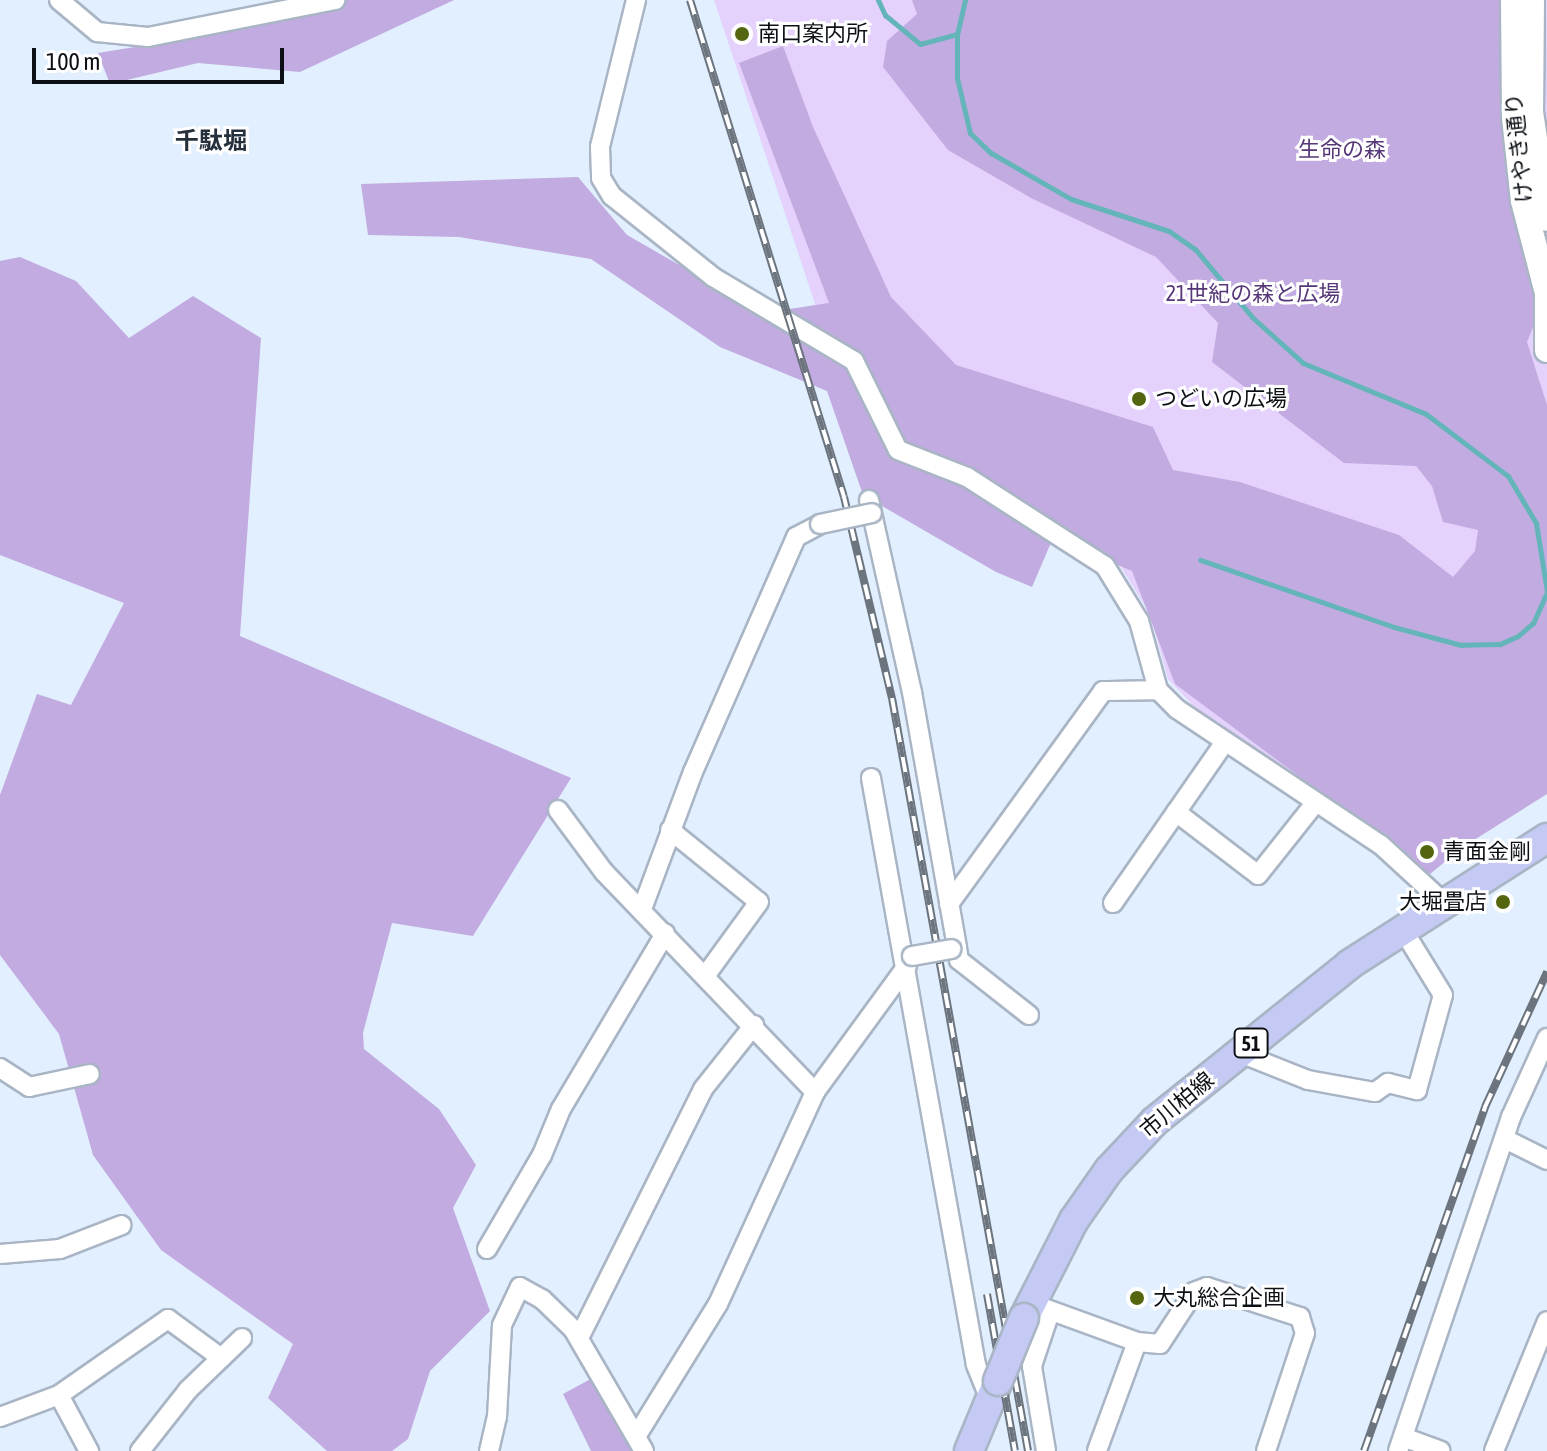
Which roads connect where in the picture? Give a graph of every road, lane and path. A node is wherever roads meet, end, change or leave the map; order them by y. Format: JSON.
{"nodes":[{"id":1,"x":59,"y":0,"type":"edge"},
{"id":2,"x":335,"y":0,"type":"edge"},
{"id":3,"x":636,"y":0,"type":"edge"},
{"id":4,"x":1513,"y":0,"type":"edge"},
{"id":5,"x":1532,"y":0,"type":"edge"},
{"id":6,"x":1547,"y":219,"type":"edge"},
{"id":7,"x":1547,"y":294,"type":"edge"},
{"id":8,"x":1547,"y":350,"type":"edge"},
{"id":9,"x":1158,"y":690,"type":"junction"},
{"id":10,"x":1224,"y":743,"type":"junction"},
{"id":11,"x":871,"y":778,"type":"dead end"},
{"id":12,"x":1316,"y":802,"type":"junction"},
{"id":13,"x":558,"y":810,"type":"dead end"},
{"id":14,"x":1176,"y":812,"type":"junction"},
{"id":15,"x":670,"y":830,"type":"junction"},
{"id":16,"x":1547,"y":838,"type":"edge"},
{"id":17,"x":1443,"y":902,"type":"junction"},
{"id":18,"x":1113,"y":903,"type":"dead end"},
{"id":19,"x":949,"y":904,"type":"junction"},
{"id":20,"x":642,"y":909,"type":"junction"},
{"id":21,"x":1403,"y":930,"type":"junction"},
{"id":22,"x":665,"y":934,"type":"junction"},
{"id":23,"x":954,"y":949,"type":"junction"},
{"id":24,"x":909,"y":960,"type":"junction"},
{"id":25,"x":706,"y":975,"type":"junction"},
{"id":26,"x":1029,"y":1015,"type":"dead end"},
{"id":27,"x":754,"y":1025,"type":"junction"},
{"id":28,"x":1547,"y":1038,"type":"edge"},
{"id":29,"x":1240,"y":1053,"type":"junction"},
{"id":30,"x":0,"y":1068,"type":"edge"},
{"id":31,"x":90,"y":1074,"type":"dead end"},
{"id":32,"x":815,"y":1092,"type":"junction"},
{"id":33,"x":1505,"y":1139,"type":"junction"},
{"id":34,"x":1547,"y":1160,"type":"edge"},
{"id":35,"x":122,"y":1225,"type":"dead end"},
{"id":36,"x":487,"y":1249,"type":"dead end"},
{"id":37,"x":0,"y":1254,"type":"edge"},
{"id":38,"x":1035,"y":1311,"type":"junction"},
{"id":39,"x":1547,"y":1321,"type":"edge"},
{"id":40,"x":242,"y":1338,"type":"dead end"},
{"id":41,"x":579,"y":1338,"type":"junction"},
{"id":42,"x":1137,"y":1342,"type":"junction"},
{"id":43,"x":221,"y":1358,"type":"junction"},
{"id":44,"x":994,"y":1391,"type":"junction"},
{"id":45,"x":59,"y":1395,"type":"junction"},
{"id":46,"x":0,"y":1417,"type":"edge"},
{"id":47,"x":640,"y":1443,"type":"edge"},
{"id":48,"x":1400,"y":1444,"type":"edge"},
{"id":49,"x":89,"y":1451,"type":"edge"},
{"id":50,"x":140,"y":1451,"type":"edge"},
{"id":51,"x":489,"y":1451,"type":"edge"},
{"id":52,"x":969,"y":1451,"type":"edge"},
{"id":53,"x":1046,"y":1451,"type":"edge"},
{"id":54,"x":1097,"y":1451,"type":"edge"},
{"id":55,"x":1266,"y":1451,"type":"edge"},
{"id":56,"x":1441,"y":1451,"type":"edge"},
{"id":57,"x":1494,"y":1451,"type":"edge"}],
"edges":[{"from":1,"to":2,"type":"street"},
{"from":3,"to":9,"type":"street"},
{"from":4,"to":7,"type":"street","name":"けやき通り"},
{"from":5,"to":6,"type":"street","name":"けやき通り"},
{"from":7,"to":8,"type":"street","name":"けやき通り"},
{"from":9,"to":10,"type":"street"},
{"from":9,"to":19,"type":"street"},
{"from":10,"to":12,"type":"street"},
{"from":10,"to":14,"type":"street"},
{"from":11,"to":24,"type":"street"},
{"from":12,"to":14,"type":"street"},
{"from":12,"to":17,"type":"street"},
{"from":13,"to":20,"type":"street"},
{"from":14,"to":18,"type":"street"},
{"from":15,"to":19,"type":"street","bridge":true},
{"from":15,"to":20,"type":"street"},
{"from":15,"to":25,"type":"street"},
{"from":16,"to":17,"type":"main road","name":"市川柏線","number":"51"},
{"from":17,"to":21,"type":"main road","name":"市川柏線","number":"51"},
{"from":19,"to":23,"type":"street"},
{"from":20,"to":22,"type":"street"},
{"from":21,"to":29,"type":"main road","name":"市川柏線","number":"51"},
{"from":21,"to":29,"type":"street"},
{"from":22,"to":25,"type":"street"},
{"from":22,"to":36,"type":"street"},
{"from":23,"to":24,"type":"street","bridge":true},
{"from":23,"to":26,"type":"street"},
{"from":24,"to":32,"type":"street"},
{"from":24,"to":44,"type":"street"},
{"from":25,"to":27,"type":"street"},
{"from":27,"to":32,"type":"street"},
{"from":27,"to":41,"type":"street"},
{"from":28,"to":33,"type":"street"},
{"from":29,"to":38,"type":"main road","name":"市川柏線","number":"51"},
{"from":30,"to":31,"type":"street"},
{"from":32,"to":47,"type":"street"},
{"from":33,"to":34,"type":"street"},
{"from":33,"to":48,"type":"street"},
{"from":35,"to":37,"type":"street"},
{"from":38,"to":42,"type":"street"},
{"from":38,"to":44,"type":"main road","name":"市川柏線","number":"51","bridge":true},
{"from":38,"to":53,"type":"street"},
{"from":39,"to":57,"type":"street"},
{"from":40,"to":43,"type":"street"},
{"from":41,"to":47,"type":"street"},
{"from":41,"to":51,"type":"street"},
{"from":42,"to":54,"type":"street"},
{"from":42,"to":55,"type":"street"},
{"from":43,"to":45,"type":"street"},
{"from":43,"to":50,"type":"street"},
{"from":44,"to":52,"type":"main road","name":"市川柏線","number":"51"},
{"from":45,"to":46,"type":"street"},
{"from":45,"to":49,"type":"street"},
{"from":48,"to":56,"type":"street"}]}
